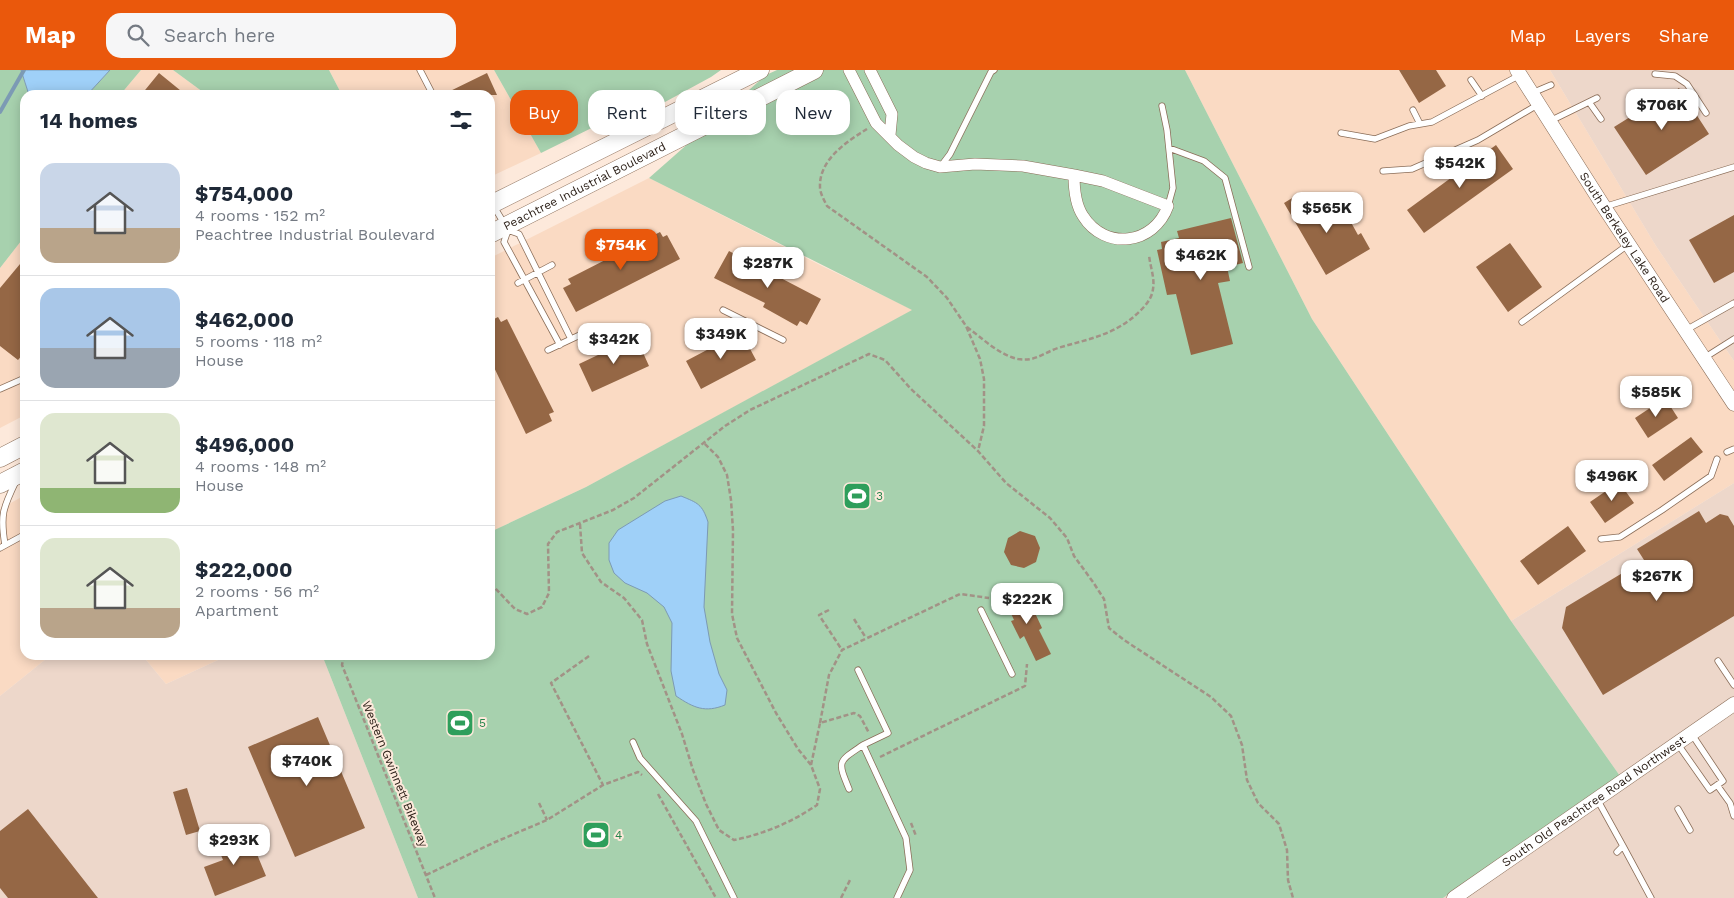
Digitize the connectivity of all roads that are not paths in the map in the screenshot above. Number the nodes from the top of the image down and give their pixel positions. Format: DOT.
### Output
graph roads {
  1 [pos="420,70"];
  2 [pos="760,70"];
  3 [pos="814,70"];
  4 [pos="849,70"];
  5 [pos="870,70"];
  6 [pos="994,70"];
  7 [pos="1519,72"];
  8 [pos="1655,74"];
  9 [pos="1471,80"];
  10 [pos="1551,85"];
  11 [pos="430,90"];
  12 [pos="1482,96"];
  13 [pos="1535,98"];
  14 [pos="1597,98"];
  15 [pos="1589,102"];
  16 [pos="1162,106"];
  17 [pos="1413,110"];
  18 [pos="1706,113"];
  19 [pos="1601,119"];
  20 [pos="1550,121"];
  21 [pos="1420,124"];
  22 [pos="1341,133"];
  23 [pos="890,135"];
  24 [pos="1169,148"];
  25 [pos="940,167"];
  26 [pos="1734,167"];
  27 [pos="1383,172"];
  28 [pos="1074,174"];
  29 [pos="495,200"];
  30 [pos="1168,206"];
  31 [pos="1604,207"];
  32 [pos="495,208"];
  33 [pos="507,228"];
  34 [pos="495,232"];
  35 [pos="1629,244"];
  36 [pos="552,265"];
  37 [pos="1249,267"];
  38 [pos="538,273"];
  39 [pos="525,279"];
  40 [pos="518,283"];
  41 [pos="1734,303"];
  42 [pos="723,310"];
  43 [pos="1522,322"];
  44 [pos="1686,330"];
  45 [pos="582,334"];
  46 [pos="571,339"];
  47 [pos="1734,339"];
  48 [pos="783,340"];
  49 [pos="560,345"];
  50 [pos="548,350"];
  51 [pos="1704,358"];
  52 [pos="20,380"];
  53 [pos="0,389"];
  54 [pos="1734,404"];
  55 [pos="20,446"];
  56 [pos="20,447"];
  57 [pos="0,449"];
  58 [pos="1734,449"];
  59 [pos="1727,452"];
  60 [pos="0,458"];
  61 [pos="1717,460"];
  62 [pos="20,474"];
  63 [pos="20,477"];
  64 [pos="0,484"];
  65 [pos="0,536"];
  66 [pos="20,537"];
  67 [pos="1601,539"];
  68 [pos="2,547"];
  69 [pos="981,610"];
  70 [pos="1718,662"];
  71 [pos="858,670"];
  72 [pos="1012,674"];
  73 [pos="1734,685"];
  74 [pos="1734,704"];
  75 [pos="1691,734"];
  76 [pos="633,742"];
  77 [pos="1677,744"];
  78 [pos="863,745"];
  79 [pos="1717,785"];
  80 [pos="849,789"];
  81 [pos="1597,799"];
  82 [pos="1678,809"];
  83 [pos="1734,816"];
  84 [pos="1690,830"];
  85 [pos="1624,846"];
  86 [pos="1617,852"];
  87 [pos="1460,896"];
  88 [pos="734,898"];
  89 [pos="897,898"];
  90 [pos="1652,898"];
  1 -- 11 [label="lane"];
  2 -- 29 [label="highway, Peachtree Industrial Boulevard"];
  3 -- 33 [label="highway, Peachtree Industrial Boulevard"];
  4 -- 23 [label="street"];
  5 -- 23 [label="street"];
  6 -- 25 [label="lane"];
  7 -- 12 [label="lane"];
  7 -- 13 [label="street, South Berkeley Lake Road"];
  8 -- 18 [label="lane"];
  9 -- 12 [label="lane"];
  10 -- 13 [label="lane"];
  12 -- 21 [label="lane"];
  13 -- 20 [label="street, South Berkeley Lake Road"];
  13 -- 27 [label="lane"];
  14 -- 15 [label="lane"];
  15 -- 19 [label="lane"];
  15 -- 20 [label="lane"];
  16 -- 24 [label="lane"];
  17 -- 21 [label="lane"];
  20 -- 31 [label="street, South Berkeley Lake Road"];
  21 -- 22 [label="lane"];
  23 -- 25 [label="street"];
  24 -- 30 [label="lane"];
  24 -- 37 [label="lane"];
  25 -- 28 [label="street"];
  26 -- 31 [label="lane"];
  28 -- 30 [label="street"];
  28 -- 30 [label="street"];
  31 -- 35 [label="street, South Berkeley Lake Road"];
  32 -- 33 [label="lane"];
  33 -- 34 [label="highway, Peachtree Industrial Boulevard"];
  33 -- 38 [label="lane"];
  33 -- 39 [label="lane"];
  35 -- 43 [label="lane"];
  35 -- 44 [label="street, South Berkeley Lake Road"];
  36 -- 38 [label="lane"];
  38 -- 39 [label="lane"];
  38 -- 46 [label="lane"];
  39 -- 40 [label="lane"];
  39 -- 49 [label="lane"];
  41 -- 44 [label="lane"];
  42 -- 48 [label="lane"];
  44 -- 51 [label="street, South Berkeley Lake Road"];
  45 -- 46 [label="lane"];
  46 -- 49 [label="lane"];
  47 -- 51 [label="lane"];
  49 -- 50 [label="lane"];
  51 -- 54 [label="street, South Berkeley Lake Road"];
  52 -- 53 [label="lane"];
  55 -- 57 [label="lane"];
  56 -- 60 [label="highway"];
  58 -- 59 [label="lane"];
  61 -- 67 [label="lane"];
  62 -- 64 [label="highway"];
  63 -- 68 [label="lane"];
  65 -- 68 [label="lane"];
  66 -- 68 [label="lane"];
  69 -- 72 [label="lane"];
  70 -- 73 [label="lane"];
  71 -- 78 [label="lane"];
  74 -- 75 [label="street, South Old Peachtree Road Northwest"];
  75 -- 77 [label="street, South Old Peachtree Road Northwest"];
  75 -- 79 [label="lane"];
  76 -- 88 [label="lane"];
  77 -- 79 [label="lane"];
  77 -- 81 [label="street, South Old Peachtree Road Northwest"];
  78 -- 80 [label="lane"];
  78 -- 89 [label="lane"];
  79 -- 83 [label="lane"];
  81 -- 85 [label="lane"];
  81 -- 87 [label="street, South Old Peachtree Road Northwest"];
  82 -- 84 [label="lane"];
  85 -- 86 [label="lane"];
  85 -- 90 [label="lane"];
}
